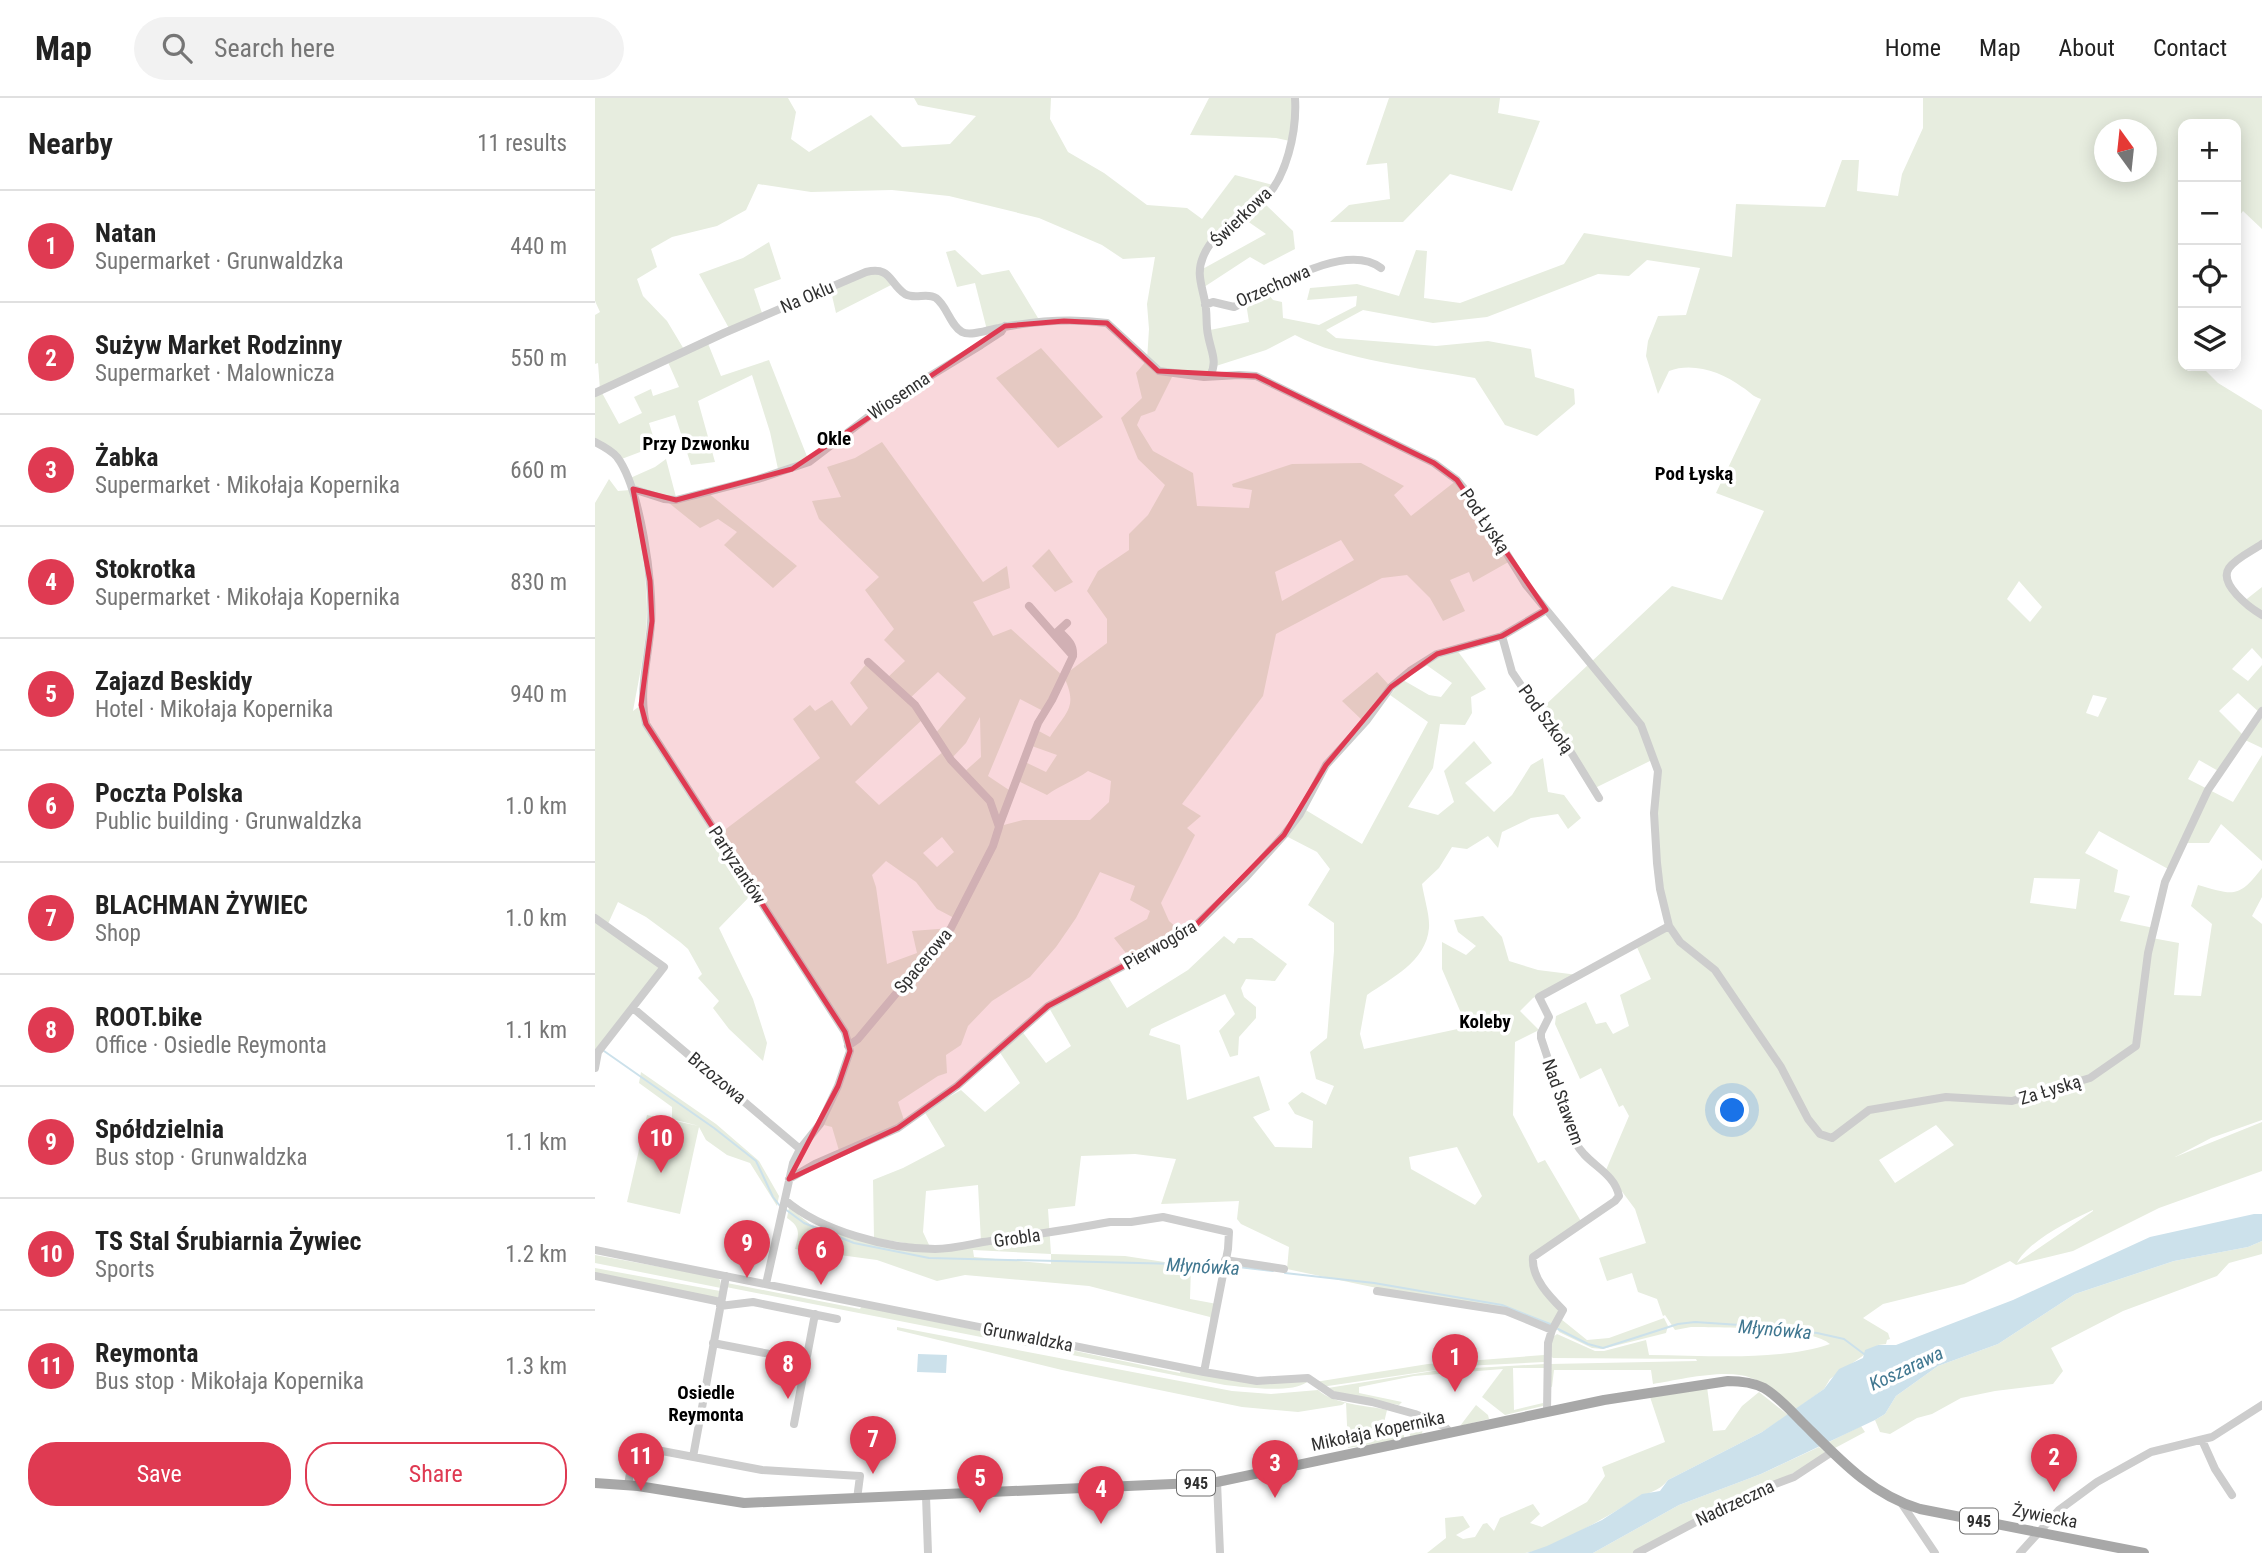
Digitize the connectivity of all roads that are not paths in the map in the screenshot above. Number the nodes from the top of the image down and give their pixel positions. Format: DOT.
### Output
graph roads {
  1 [pos="1295,98"];
  2 [pos="1381,268"];
  3 [pos="1205,305"];
  4 [pos="1005,327"];
  5 [pos="1210,376"];
  6 [pos="595,393"];
  7 [pos="595,442"];
  8 [pos="633,488"];
  9 [pos="2262,544"];
  10 [pos="1029,606"];
  11 [pos="1546,610"];
  12 [pos="2262,615"];
  13 [pos="1067,622"];
  14 [pos="1056,634"];
  15 [pos="1502,636"];
  16 [pos="867,662"];
  17 [pos="2262,711"];
  18 [pos="1599,798"];
  19 [pos="999,827"];
  20 [pos="595,918"];
  21 [pos="1669,926"];
  22 [pos="633,1008"];
  23 [pos="848,1046"];
  24 [pos="595,1068"];
  25 [pos="800,1149"];
  26 [pos="789,1179"];
  27 [pos="785,1200"];
  28 [pos="595,1250"];
  29 [pos="1226,1259"];
  30 [pos="1284,1269"];
  31 [pos="595,1276"];
  32 [pos="726,1276"];
  33 [pos="766,1284"];
  34 [pos="1377,1291"];
  35 [pos="720,1304"];
  36 [pos="815,1314"];
  37 [pos="837,1319"];
  38 [pos="1552,1330"];
  39 [pos="713,1343"];
  40 [pos="806,1361"];
  41 [pos="1204,1372"];
  42 [pos="2262,1405"];
  43 [pos="1547,1412"];
  44 [pos="1428,1419"];
  45 [pos="794,1424"];
  46 [pos="1451,1433"];
  47 [pos="1427,1438"];
  48 [pos="2202,1440"];
  49 [pos="1832,1452"];
  50 [pos="692,1457"];
  51 [pos="1217,1482"];
  52 [pos="595,1483"];
  53 [pos="628,1485"];
  54 [pos="2232,1495"];
  55 [pos="926,1496"];
  56 [pos="857,1499"];
  57 [pos="1902,1504"];
  58 [pos="2039,1533"];
  59 [pos="928,1553"];
  60 [pos="1220,1553"];
  61 [pos="1637,1553"];
  62 [pos="1935,1553"];
  63 [pos="2020,1553"];
  64 [pos="2144,1553"];
  1 -- 3 [label="street, Świerkowa"];
  2 -- 3 [label="street, Orzechowa"];
  3 -- 5 [label="street, Świerkowa"];
  4 -- 5 [label="street, Pod Łyską"];
  4 -- 6 [label="street, Na Oklu"];
  4 -- 8 [label="street, Wiosenna"];
  5 -- 11 [label="street, Pod Łyską"];
  7 -- 8 [label="street, Partyzantów"];
  8 -- 23 [label="street, Partyzantów"];
  9 -- 12 [label="street"];
  10 -- 14 [label="street, Spacerowa"];
  11 -- 15 [label="street, Pierwogóra"];
  11 -- 21 [label="street, Pod Łyską"];
  13 -- 14 [label="street"];
  14 -- 19 [label="street, Spacerowa"];
  15 -- 18 [label="street, Pod Szkołą"];
  15 -- 26 [label="street, Pierwogóra"];
  16 -- 19 [label="street"];
  17 -- 21 [label="street, Za Łyską"];
  19 -- 23 [label="street, Spacerowa"];
  20 -- 22 [label="street"];
  21 -- 38 [label="street, Nad Stawem"];
  22 -- 24 [label="street"];
  22 -- 25 [label="street, Brzozowa"];
  23 -- 25 [label="street"];
  25 -- 26 [label="street"];
  26 -- 27 [label="street"];
  27 -- 29 [label="street, Grobla"];
  27 -- 33 [label="street"];
  28 -- 32 [label="street, Grunwaldzka"];
  29 -- 30 [label="street"];
  29 -- 41 [label="street, Grobla"];
  31 -- 35 [label="street"];
  32 -- 33 [label="street, Grunwaldzka"];
  32 -- 35 [label="street"];
  33 -- 41 [label="street, Grunwaldzka"];
  34 -- 38 [label="street"];
  35 -- 36 [label="street"];
  35 -- 39 [label="street"];
  36 -- 37 [label="street"];
  36 -- 40 [label="street"];
  38 -- 43 [label="street, Nad Stawem"];
  39 -- 40 [label="street"];
  39 -- 50 [label="street"];
  40 -- 45 [label="street"];
  41 -- 44 [label="street, Grunwaldzka"];
  42 -- 48 [label="street"];
  43 -- 46 [label="main road, Mikołaja Kopernika / 945"];
  43 -- 49 [label="main road, Mikołaja Kopernika / 945"];
  44 -- 46 [label="street, Grunwaldzka"];
  44 -- 47 [label="street"];
  46 -- 47 [label="main road, Mikołaja Kopernika / 945"];
  47 -- 51 [label="main road, Mikołaja Kopernika / 945"];
  48 -- 54 [label="street"];
  48 -- 58 [label="street"];
  49 -- 57 [label="main road, Żywiecka / 945"];
  49 -- 61 [label="street, Nadrzeczna"];
  50 -- 53 [label="street"];
  50 -- 56 [label="street"];
  51 -- 55 [label="main road, Mikołaja Kopernika / 945"];
  51 -- 60 [label="street"];
  52 -- 53 [label="main road, Mikołaja Kopernika / 945"];
  53 -- 56 [label="main road, Mikołaja Kopernika / 945"];
  55 -- 56 [label="main road, Mikołaja Kopernika / 945"];
  55 -- 59 [label="street"];
  57 -- 58 [label="main road, Żywiecka / 945"];
  57 -- 62 [label="street"];
  58 -- 63 [label="street"];
  58 -- 64 [label="main road, Żywiecka / 945"];
}
